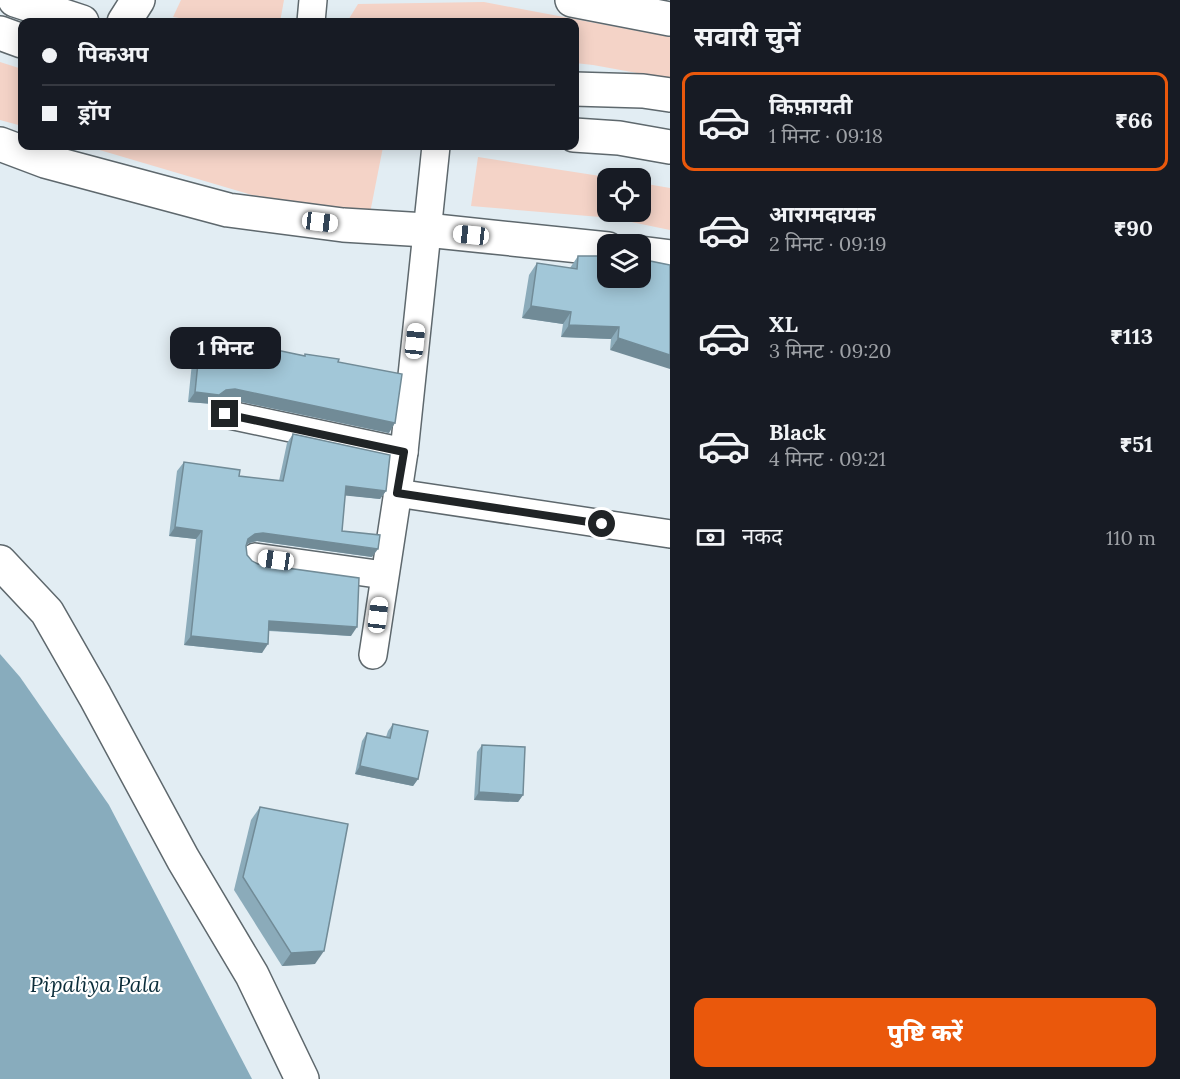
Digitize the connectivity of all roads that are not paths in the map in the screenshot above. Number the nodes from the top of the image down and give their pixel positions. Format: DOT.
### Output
graph roads {
  1 [pos="15,0"];
  2 [pos="138,0"];
  3 [pos="312,0"];
  4 [pos="572,0"];
  5 [pos="70,18"];
  6 [pos="127,18"];
  7 [pos="311,18"];
  8 [pos="670,19"];
  9 [pos="0,33"];
  10 [pos="18,39"];
  11 [pos="579,89"];
  12 [pos="670,95"];
  13 [pos="579,135"];
  14 [pos="0,144"];
  15 [pos="670,147"];
  16 [pos="436,150"];
  17 [pos="426,230"];
  18 [pos="597,248"];
  19 [pos="651,254"];
  20 [pos="670,257"];
  21 [pos="225,414"];
  22 [pos="404,452"];
  23 [pos="397,493"];
  24 [pos="670,534"];
  25 [pos="255,558"];
  26 [pos="0,562"];
  27 [pos="384,575"];
  28 [pos="373,655"];
  29 [pos="302,1079"];
  1 -- 5 [label="main road"];
  2 -- 6 [label="main road"];
  3 -- 7 [label="street"];
  4 -- 8 [label="main road"];
  9 -- 10 [label="main road"];
  11 -- 12 [label="main road"];
  13 -- 15 [label="main road"];
  14 -- 17 [label="main road"];
  16 -- 17 [label="street"];
  17 -- 18 [label="main road"];
  17 -- 22 [label="street"];
  19 -- 20 [label="main road"];
  21 -- 22 [label="street"];
  22 -- 23 [label="street"];
  23 -- 24 [label="street"];
  23 -- 27 [label="street"];
  25 -- 27 [label="street"];
  26 -- 29 [label="main road"];
  27 -- 28 [label="street"];
}
